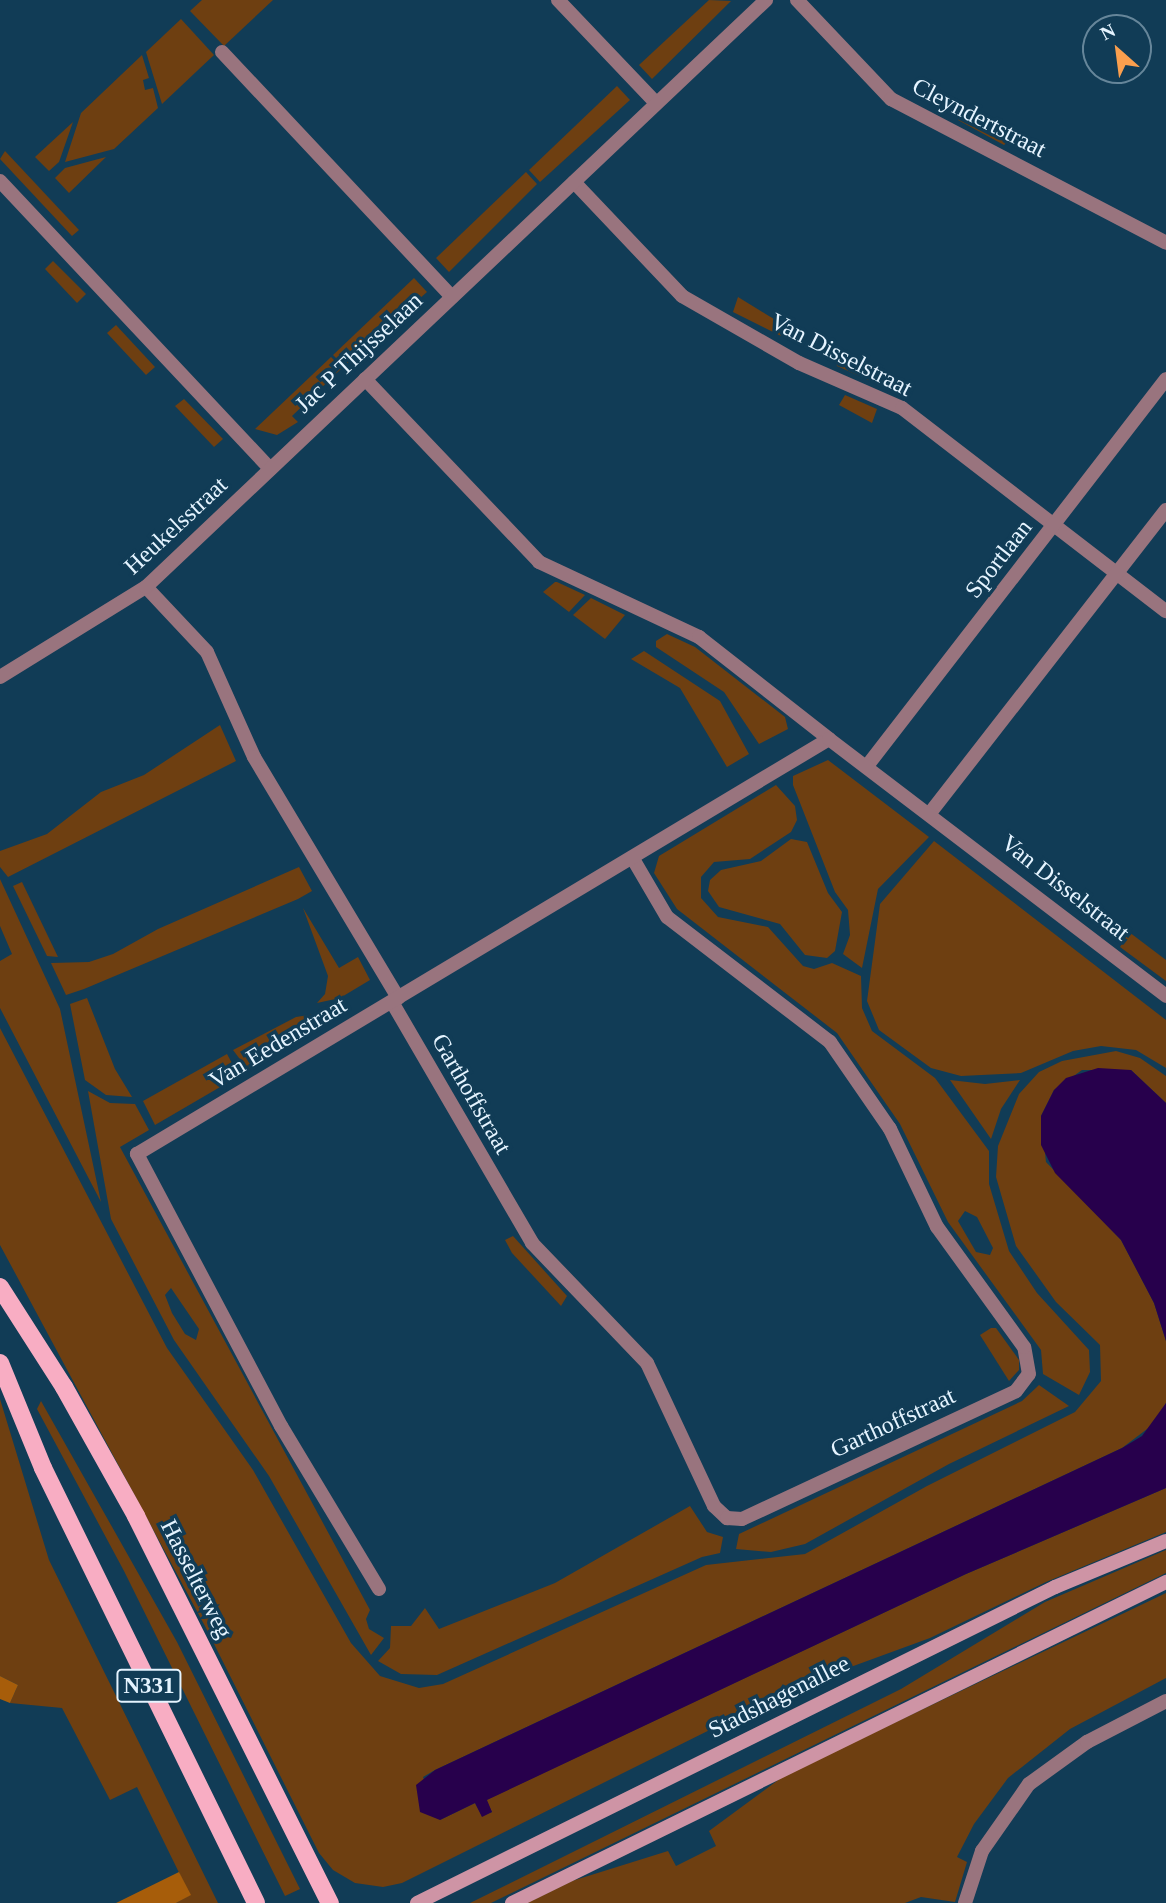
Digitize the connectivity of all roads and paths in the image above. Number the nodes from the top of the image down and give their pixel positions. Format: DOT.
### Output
graph roads {
  1 [pos="558,0"];
  2 [pos="766,0"];
  3 [pos="797,0"];
  4 [pos="222,52"];
  5 [pos="656,103"];
  6 [pos="0,181"];
  7 [pos="574,182"];
  8 [pos="1166,243"];
  9 [pos="452,297"];
  10 [pos="365,379"];
  11 [pos="1166,379"];
  12 [pos="270,469"];
  13 [pos="1166,510"];
  14 [pos="1055,524"];
  15 [pos="1117,573"];
  16 [pos="146,587"];
  17 [pos="1166,611"];
  18 [pos="0,677"];
  19 [pos="829,739"];
  20 [pos="867,766"];
  21 [pos="930,813"];
  22 [pos="632,857"];
  23 [pos="1166,996"];
  24 [pos="395,1000"];
  25 [pos="0,1287"];
  26 [pos="0,1363"];
  27 [pos="1166,1541"];
  28 [pos="1166,1582"];
  29 [pos="379,1589"];
  30 [pos="1166,1701"];
  31 [pos="256,1903"];
  32 [pos="330,1903"];
  33 [pos="417,1903"];
  34 [pos="512,1903"];
  35 [pos="965,1903"];
  1 -- 5 [label="street"];
  2 -- 5 [label="street, Jac P Thijsselaan"];
  3 -- 8 [label="street, Cleyndertstraat"];
  4 -- 9 [label="street"];
  5 -- 7 [label="street, Jac P Thijsselaan"];
  6 -- 12 [label="street"];
  7 -- 9 [label="street, Jac P Thijsselaan"];
  7 -- 14 [label="street, Van Disselstraat"];
  9 -- 10 [label="street, Jac P Thijsselaan"];
  10 -- 12 [label="street, Jac P Thijsselaan"];
  10 -- 19 [label="street"];
  11 -- 14 [label="street, Sportlaan"];
  12 -- 16 [label="street, Heukelsstraat"];
  13 -- 15 [label="street"];
  14 -- 15 [label="street, Van Disselstraat"];
  14 -- 20 [label="street, Sportlaan"];
  15 -- 17 [label="street, Van Disselstraat"];
  15 -- 21 [label="street"];
  16 -- 18 [label="street, Heukelsstraat"];
  16 -- 24 [label="street, Garthoffstraat"];
  19 -- 20 [label="street"];
  19 -- 22 [label="street, Van Eedenstraat"];
  20 -- 21 [label="street, Van Disselstraat"];
  21 -- 23 [label="street, Van Disselstraat"];
  22 -- 24 [label="street, Van Eedenstraat"];
  22 -- 24 [label="street, Garthoffstraat"];
  24 -- 29 [label="street, Van Eedenstraat"];
  25 -- 32 [label="main road, Hasselterweg / N331"];
  26 -- 31 [label="main road, N331"];
  27 -- 33 [label="main road, Stadshagenallee"];
  28 -- 34 [label="main road"];
  30 -- 35 [label="street"];
}
